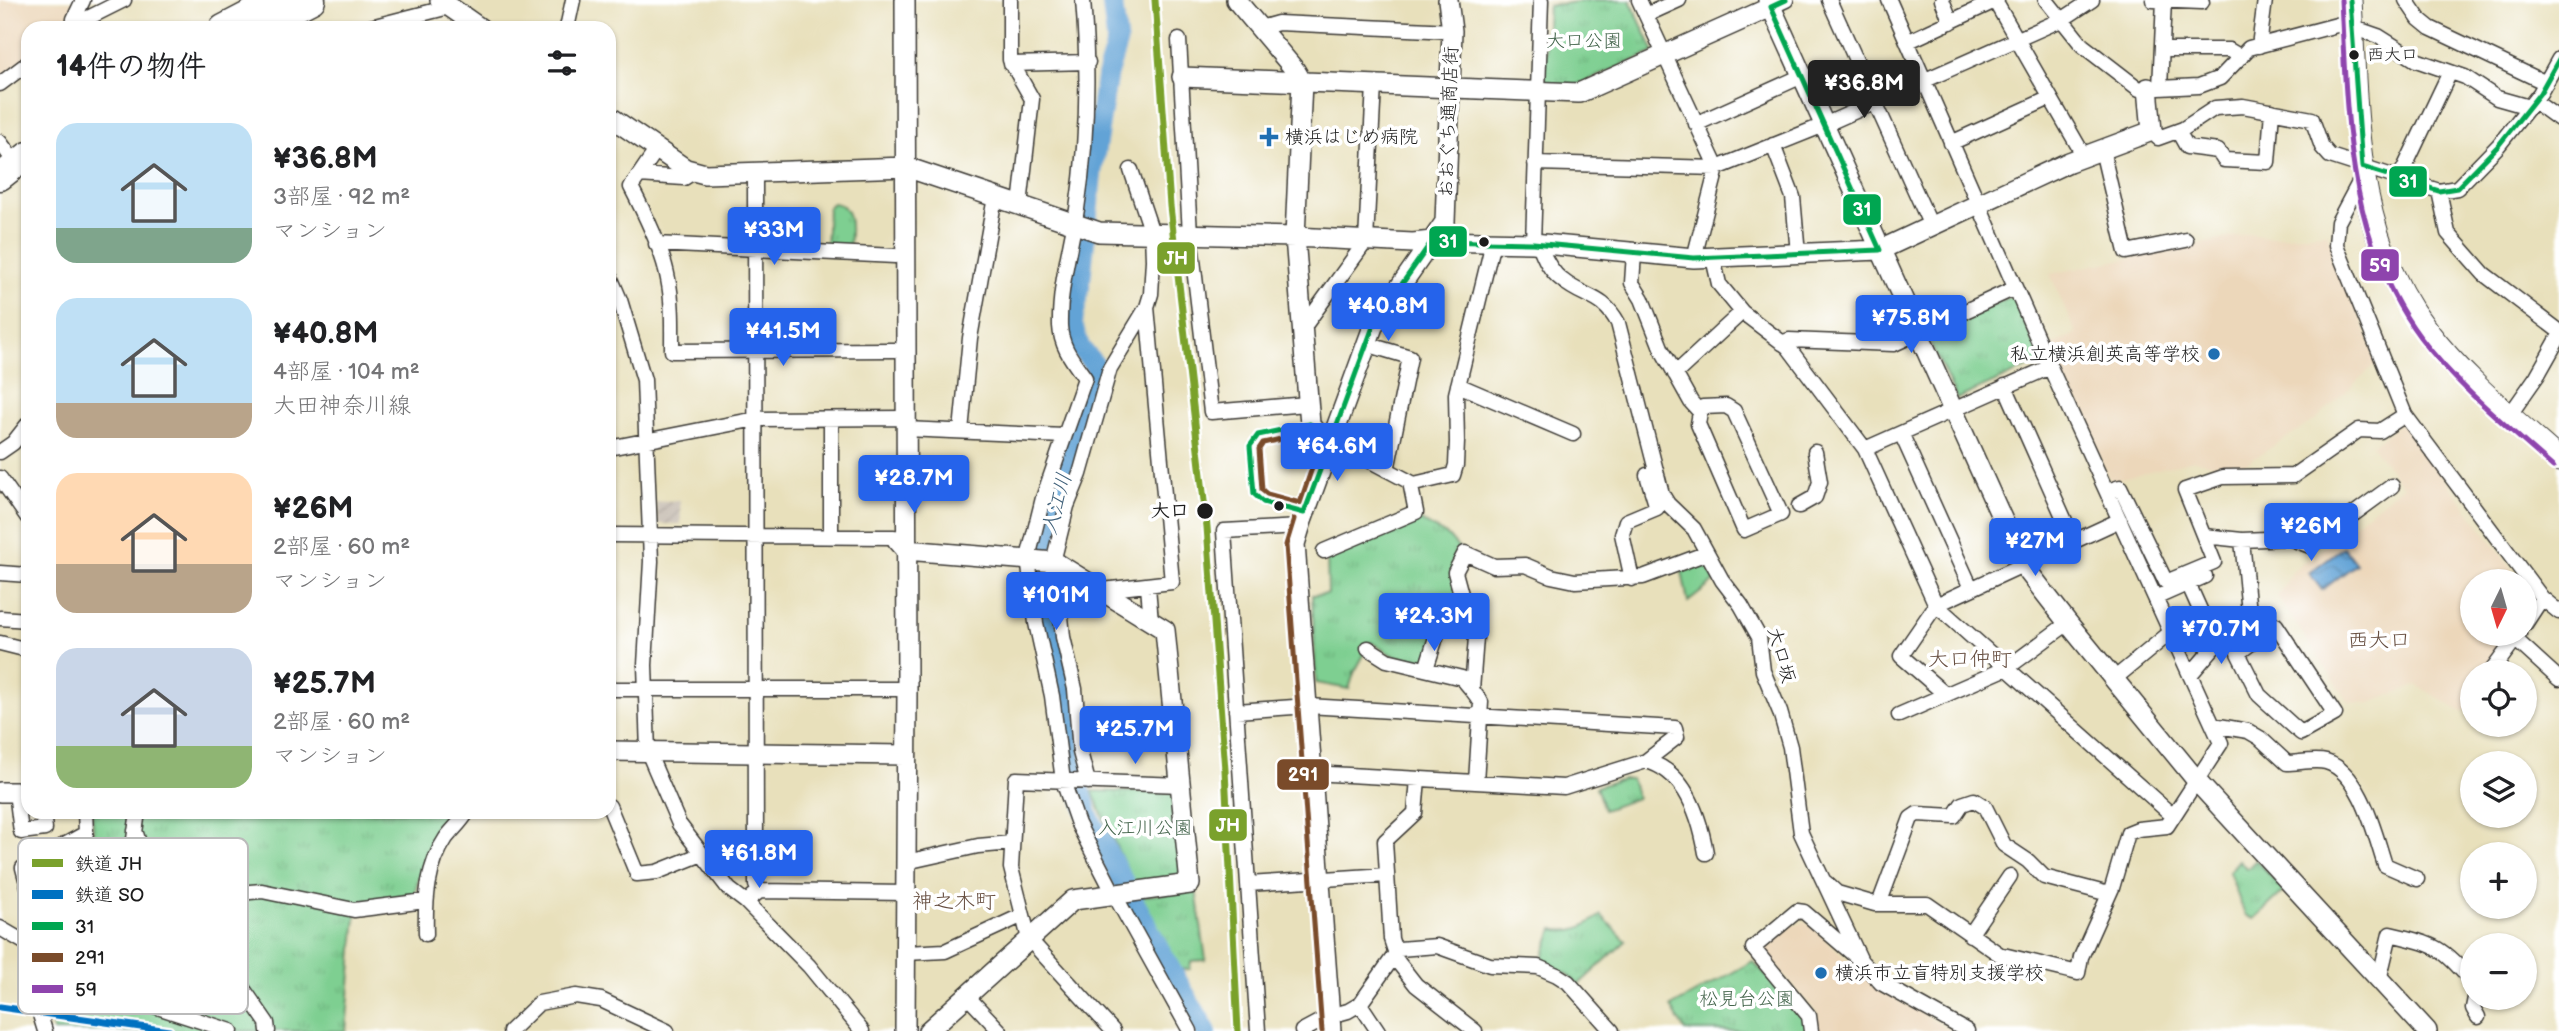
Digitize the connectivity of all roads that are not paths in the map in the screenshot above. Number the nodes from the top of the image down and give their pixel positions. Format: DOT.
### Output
graph roads {
  1 [pos="124,0"];
  2 [pos="573,0"];
  3 [pos="893,0"];
  4 [pos="905,0"];
  5 [pos="1010,0"];
  6 [pos="1083,0"];
  7 [pos="1236,0"];
  8 [pos="1448,0"];
  9 [pos="1639,0"];
  10 [pos="1679,0"];
  11 [pos="1829,0"];
  12 [pos="1889,0"];
  13 [pos="1942,0"];
  14 [pos="2046,0"];
  15 [pos="2092,0"];
  16 [pos="2153,0"];
  17 [pos="2164,0"];
  18 [pos="2265,0"];
  19 [pos="2406,0"];
  20 [pos="82,1"];
  21 [pos="1545,1"];
  22 [pos="1996,1"];
  23 [pos="1775,2"];
  24 [pos="2202,2"];
  25 [pos="444,3"];
  26 [pos="293,10"];
  27 [pos="1646,15"];
  28 [pos="2351,16"];
  29 [pos="2063,19"];
  30 [pos="76,21"];
  31 [pos="85,21"];
  32 [pos="250,21"];
  33 [pos="272,21"];
  34 [pos="389,21"];
  35 [pos="469,21"];
  36 [pos="569,21"];
  37 [pos="1951,22"];
  38 [pos="1260,28"];
  39 [pos="1452,31"];
  40 [pos="1179,40"];
  41 [pos="2016,40"];
  42 [pos="1907,42"];
  43 [pos="2259,46"];
  44 [pos="2162,50"];
  45 [pos="1664,54"];
  46 [pos="2241,57"];
  47 [pos="1088,62"];
  48 [pos="1012,64"];
  49 [pos="2557,67"];
  50 [pos="21,68"];
  51 [pos="2450,72"];
  52 [pos="1802,76"];
  53 [pos="1182,77"];
  54 [pos="1925,80"];
  55 [pos="1302,82"];
  56 [pos="2546,83"];
  57 [pos="0,84"];
  58 [pos="1374,85"];
  59 [pos="1450,88"];
  60 [pos="2154,88"];
  61 [pos="1538,91"];
  62 [pos="2050,98"];
  63 [pos="1875,102"];
  64 [pos="2532,104"];
  65 [pos="2272,111"];
  66 [pos="2559,120"];
  67 [pos="616,121"];
  68 [pos="1696,124"];
  69 [pos="1824,125"];
  70 [pos="2152,131"];
  71 [pos="2178,131"];
  72 [pos="0,142"];
  73 [pos="1951,143"];
  74 [pos="1773,145"];
  75 [pos="657,149"];
  76 [pos="2093,153"];
  77 [pos="1535,163"];
  78 [pos="900,167"];
  79 [pos="18,168"];
  80 [pos="1717,168"];
  81 [pos="1131,170"];
  82 [pos="695,172"];
  83 [pos="755,172"];
  84 [pos="2362,172"];
  85 [pos="639,175"];
  86 [pos="2400,177"];
  87 [pos="2439,191"];
  88 [pos="0,197"];
  89 [pos="995,197"];
  90 [pos="1978,204"];
  91 [pos="1020,205"];
  92 [pos="1931,226"];
  93 [pos="1084,227"];
  94 [pos="1152,233"];
  95 [pos="1190,234"];
  96 [pos="1295,237"];
  97 [pos="1432,240"];
  98 [pos="2186,240"];
  99 [pos="1366,241"];
  100 [pos="1493,242"];
  101 [pos="656,243"];
  102 [pos="1536,244"];
  103 [pos="755,249"];
  104 [pos="1880,250"];
  105 [pos="1634,253"];
  106 [pos="1798,254"];
  107 [pos="895,256"];
  108 [pos="1703,258"];
  109 [pos="2015,288"];
  110 [pos="616,291"];
  111 [pos="1147,307"];
  112 [pos="1742,312"];
  113 [pos="1301,326"];
  114 [pos="2559,331"];
  115 [pos="1918,332"];
  116 [pos="2559,337"];
  117 [pos="1782,343"];
  118 [pos="1366,344"];
  119 [pos="755,350"];
  120 [pos="895,350"];
  121 [pos="2050,367"];
  122 [pos="1675,374"];
  123 [pos="1458,385"];
  124 [pos="2005,386"];
  125 [pos="1307,404"];
  126 [pos="1953,409"];
  127 [pos="1700,412"];
  128 [pos="2405,415"];
  129 [pos="2509,416"];
  130 [pos="755,419"];
  131 [pos="831,419"];
  132 [pos="901,422"];
  133 [pos="1310,424"];
  134 [pos="961,431"];
  135 [pos="21,433"];
  136 [pos="1646,433"];
  137 [pos="1901,433"];
  138 [pos="1573,434"];
  139 [pos="1064,436"];
  140 [pos="1332,438"];
  141 [pos="648,440"];
  142 [pos="616,447"];
  143 [pos="1865,449"];
  144 [pos="0,452"];
  145 [pos="1815,452"];
  146 [pos="2559,460"];
  147 [pos="1387,470"];
  148 [pos="0,478"];
  149 [pos="1410,482"];
  150 [pos="2392,486"];
  151 [pos="2106,491"];
  152 [pos="1799,506"];
  153 [pos="21,507"];
  154 [pos="2120,520"];
  155 [pos="1300,527"];
  156 [pos="616,535"];
  157 [pos="650,535"];
  158 [pos="756,535"];
  159 [pos="831,535"];
  160 [pos="2204,536"];
  161 [pos="2242,540"];
  162 [pos="2074,541"];
  163 [pos="900,544"];
  164 [pos="1324,551"];
  165 [pos="1707,553"];
  166 [pos="1030,559"];
  167 [pos="1055,562"];
  168 [pos="2023,565"];
  169 [pos="2213,572"];
  170 [pos="0,573"];
  171 [pos="21,574"];
  172 [pos="1632,579"];
  173 [pos="2188,583"];
  174 [pos="1148,587"];
  175 [pos="1971,589"];
  176 [pos="1103,590"];
  177 [pos="2155,598"];
  178 [pos="2542,598"];
  179 [pos="2538,604"];
  180 [pos="1936,605"];
  181 [pos="2558,609"];
  182 [pos="0,618"];
  183 [pos="21,620"];
  184 [pos="1151,621"];
  185 [pos="2068,623"];
  186 [pos="2171,632"];
  187 [pos="2226,633"];
  188 [pos="2264,634"];
  189 [pos="1476,637"];
  190 [pos="0,643"];
  191 [pos="2527,646"];
  192 [pos="21,648"];
  193 [pos="1368,648"];
  194 [pos="2007,668"];
  195 [pos="1426,669"];
  196 [pos="2190,675"];
  197 [pos="2559,678"];
  198 [pos="2114,679"];
  199 [pos="616,689"];
  200 [pos="646,689"];
  201 [pos="757,689"];
  202 [pos="901,690"];
  203 [pos="1472,690"];
  204 [pos="1946,695"];
  205 [pos="1308,706"];
  206 [pos="1236,711"];
  207 [pos="1899,715"];
  208 [pos="1481,718"];
  209 [pos="2213,725"];
  210 [pos="616,751"];
  211 [pos="648,752"];
  212 [pos="756,754"];
  213 [pos="900,755"];
  214 [pos="1646,761"];
  215 [pos="1312,773"];
  216 [pos="1418,779"];
  217 [pos="2196,779"];
  218 [pos="1065,781"];
  219 [pos="1088,782"];
  220 [pos="1476,782"];
  221 [pos="1181,785"];
  222 [pos="15,792"];
  223 [pos="2173,817"];
  224 [pos="44,819"];
  225 [pos="85,819"];
  226 [pos="137,819"];
  227 [pos="461,819"];
  228 [pos="614,819"];
  229 [pos="135,831"];
  230 [pos="77,838"];
  231 [pos="134,838"];
  232 [pos="137,838"];
  233 [pos="1012,843"];
  234 [pos="1706,853"];
  235 [pos="702,854"];
  236 [pos="906,862"];
  237 [pos="1387,875"];
  238 [pos="2010,876"];
  239 [pos="1320,878"];
  240 [pos="2417,879"];
  241 [pos="1825,882"];
  242 [pos="1248,884"];
  243 [pos="760,891"];
  244 [pos="248,892"];
  245 [pos="901,893"];
  246 [pos="1115,894"];
  247 [pos="2109,894"];
  248 [pos="425,901"];
  249 [pos="746,902"];
  250 [pos="1879,904"];
  251 [pos="1023,915"];
  252 [pos="0,928"];
  253 [pos="426,933"];
  254 [pos="1970,935"];
  255 [pos="18,939"];
  256 [pos="1029,939"];
  257 [pos="906,953"];
  258 [pos="1395,956"];
  259 [pos="1861,961"];
  260 [pos="2460,968"];
  261 [pos="2379,980"];
  262 [pos="966,995"];
  263 [pos="248,996"];
  264 [pos="1360,1004"];
  265 [pos="2474,1010"];
  266 [pos="40,1014"];
  267 [pos="182,1014"];
  268 [pos="2478,1017"];
  269 [pos="1330,1023"];
  270 [pos="1604,1028"];
  271 [pos="45,1031"];
  272 [pos="231,1031"];
  273 [pos="268,1031"];
  274 [pos="510,1031"];
  275 [pos="667,1031"];
  276 [pos="863,1031"];
  277 [pos="896,1031"];
  278 [pos="905,1031"];
  279 [pos="928,1031"];
  280 [pos="1000,1031"];
  281 [pos="1113,1031"];
  282 [pos="1190,1031"];
  283 [pos="1258,1031"];
  284 [pos="1302,1031"];
  285 [pos="1378,1031"];
  286 [pos="1475,1031"];
  287 [pos="1811,1031"];
  288 [pos="1967,1031"];
  289 [pos="2427,1031"];
  1 -- 31 [label="street"];
  2 -- 36 [label="street"];
  3 -- 78 [label="street"];
  4 -- 78 [label="street"];
  5 -- 48 [label="street"];
  6 -- 47 [label="street"];
  7 -- 38 [label="street"];
  8 -- 39 [label="street, おおぐち通商店街"];
  9 -- 27 [label="street"];
  10 -- 27 [label="street"];
  11 -- 63 [label="street"];
  12 -- 42 [label="street"];
  13 -- 37 [label="street"];
  14 -- 29 [label="street"];
  15 -- 29 [label="street"];
  16 -- 17 [label="street"];
  17 -- 24 [label="street"];
  17 -- 44 [label="street"];
  18 -- 43 [label="street"];
  19 -- 56 [label="street"];
  20 -- 30 [label="street"];
  21 -- 61 [label="street"];
  22 -- 37 [label="street"];
  22 -- 41 [label="street"];
  23 -- 45 [label="street"];
  23 -- 52 [label="street"];
  25 -- 34 [label="street"];
  25 -- 35 [label="street"];
  26 -- 32 [label="highway"];
  26 -- 33 [label="highway"];
  27 -- 45 [label="street"];
  28 -- 43 [label="street"];
  28 -- 51 [label="street"];
  28 -- 84 [label="main road"];
  29 -- 41 [label="street"];
  29 -- 60 [label="street"];
  37 -- 42 [label="street"];
  38 -- 39 [label="street"];
  38 -- 55 [label="street"];
  39 -- 59 [label="street, おおぐち通商店街"];
  40 -- 53 [label="street"];
  41 -- 54 [label="street"];
  41 -- 62 [label="street"];
  42 -- 54 [label="street"];
  43 -- 46 [label="street"];
  44 -- 46 [label="street"];
  44 -- 60 [label="street"];
  45 -- 61 [label="street"];
  45 -- 68 [label="street"];
  46 -- 60 [label="street"];
  47 -- 48 [label="street"];
  47 -- 93 [label="street"];
  48 -- 91 [label="street"];
  49 -- 56 [label="street"];
  50 -- 57 [label="street"];
  51 -- 64 [label="street"];
  51 -- 86 [label="street"];
  52 -- 68 [label="street"];
  52 -- 69 [label="street"];
  53 -- 55 [label="street"];
  53 -- 95 [label="street"];
  54 -- 63 [label="street"];
  54 -- 73 [label="street"];
  55 -- 58 [label="street"];
  55 -- 96 [label="street"];
  56 -- 64 [label="street"];
  58 -- 59 [label="street"];
  58 -- 99 [label="street"];
  59 -- 61 [label="street"];
  59 -- 97 [label="street, おおぐち通商店街"];
  60 -- 70 [label="street"];
  61 -- 77 [label="street"];
  62 -- 73 [label="street"];
  62 -- 76 [label="street"];
  63 -- 69 [label="street"];
  63 -- 92 [label="street"];
  64 -- 66 [label="street"];
  64 -- 87 [label="street"];
  65 -- 71 [label="street"];
  65 -- 71 [label="street"];
  65 -- 84 [label="street"];
  67 -- 75 [label="street"];
  68 -- 80 [label="street"];
  69 -- 74 [label="street"];
  69 -- 104 [label="street"];
  70 -- 71 [label="street"];
  70 -- 76 [label="street"];
  72 -- 79 [label="street"];
  73 -- 90 [label="street"];
  74 -- 80 [label="street"];
  74 -- 106 [label="street"];
  75 -- 82 [label="street"];
  75 -- 85 [label="street"];
  76 -- 90 [label="street"];
  76 -- 98 [label="street"];
  77 -- 80 [label="street"];
  77 -- 102 [label="street"];
  78 -- 83 [label="street"];
  78 -- 89 [label="street"];
  78 -- 107 [label="street"];
  78 -- 132 [label="street"];
  79 -- 88 [label="highway"];
  80 -- 108 [label="street"];
  81 -- 94 [label="street"];
  82 -- 83 [label="street"];
  82 -- 85 [label="street"];
  83 -- 103 [label="street"];
  84 -- 86 [label="street"];
  84 -- 128 [label="street"];
  84 -- 129 [label="main road"];
  85 -- 101 [label="street"];
  86 -- 87 [label="street"];
  87 -- 114 [label="street"];
  89 -- 91 [label="street"];
  89 -- 134 [label="street"];
  90 -- 92 [label="street"];
  90 -- 109 [label="street"];
  91 -- 93 [label="street"];
  92 -- 104 [label="street"];
  93 -- 94 [label="street"];
  93 -- 139 [label="street"];
  94 -- 95 [label="street"];
  94 -- 111 [label="street"];
  95 -- 96 [label="street"];
  95 -- 125 [label="street"];
  96 -- 99 [label="street"];
  96 -- 113 [label="street"];
  97 -- 99 [label="street"];
  97 -- 100 [label="street"];
  97 -- 118 [label="street, おおぐち通商店街"];
  99 -- 113 [label="street"];
  100 -- 102 [label="street"];
  100 -- 123 [label="street"];
  101 -- 103 [label="street"];
  101 -- 119 [label="street"];
  102 -- 105 [label="street"];
  102 -- 136 [label="street, 大口坂"];
  103 -- 107 [label="street"];
  103 -- 119 [label="street"];
  104 -- 106 [label="street"];
  104 -- 115 [label="street"];
  105 -- 108 [label="street"];
  105 -- 122 [label="street"];
  106 -- 108 [label="street"];
  107 -- 120 [label="street"];
  108 -- 112 [label="street"];
  109 -- 115 [label="street"];
  109 -- 121 [label="street"];
  110 -- 141 [label="street"];
  111 -- 167 [label="street"];
  111 -- 174 [label="street"];
  112 -- 117 [label="street"];
  112 -- 122 [label="street"];
  113 -- 125 [label="street"];
  115 -- 117 [label="street"];
  115 -- 126 [label="street"];
  116 -- 129 [label="street"];
  117 -- 143 [label="street"];
  118 -- 140 [label="street, おおぐち通商店街"];
  118 -- 147 [label="street"];
  119 -- 120 [label="street"];
  119 -- 130 [label="street"];
  120 -- 132 [label="street"];
  121 -- 124 [label="street"];
  121 -- 151 [label="street"];
  122 -- 127 [label="street"];
  123 -- 138 [label="street"];
  123 -- 149 [label="street"];
  124 -- 126 [label="street"];
  124 -- 162 [label="street"];
  125 -- 133 [label="street"];
  126 -- 137 [label="street"];
  126 -- 168 [label="street"];
  127 -- 127 [label="street"];
  128 -- 160 [label="street"];
  128 -- 178 [label="street"];
  129 -- 146 [label="main road"];
  130 -- 131 [label="street"];
  130 -- 141 [label="street"];
  130 -- 158 [label="street"];
  131 -- 132 [label="street"];
  131 -- 159 [label="street"];
  132 -- 134 [label="street"];
  132 -- 163 [label="street"];
  133 -- 140 [label="street"];
  134 -- 139 [label="street"];
  135 -- 144 [label="street"];
  136 -- 165 [label="street, 大口坂"];
  136 -- 172 [label="street"];
  137 -- 143 [label="street"];
  137 -- 175 [label="street"];
  139 -- 166 [label="street"];
  140 -- 147 [label="street"];
  140 -- 155 [label="street, おおぐち通商店街"];
  141 -- 142 [label="street"];
  141 -- 157 [label="street"];
  143 -- 180 [label="street"];
  145 -- 152 [label="street"];
  147 -- 149 [label="street"];
  148 -- 153 [label="street"];
  149 -- 164 [label="street"];
  150 -- 161 [label="street"];
  151 -- 154 [label="street"];
  151 -- 160 [label="street"];
  154 -- 162 [label="street"];
  154 -- 177 [label="street"];
  155 -- 205 [label="street, おおぐち通商店街"];
  155 -- 206 [label="street"];
  156 -- 157 [label="street"];
  157 -- 158 [label="street"];
  157 -- 200 [label="street"];
  158 -- 159 [label="street"];
  158 -- 201 [label="street"];
  159 -- 163 [label="street"];
  160 -- 161 [label="street"];
  161 -- 188 [label="street"];
  162 -- 168 [label="street"];
  163 -- 166 [label="street"];
  163 -- 202 [label="street"];
  165 -- 172 [label="street"];
  165 -- 241 [label="street, 大口坂"];
  166 -- 167 [label="street"];
  166 -- 218 [label="street"];
  167 -- 176 [label="street"];
  167 -- 219 [label="street"];
  168 -- 175 [label="street"];
  168 -- 185 [label="street"];
  169 -- 173 [label="street"];
  170 -- 171 [label="street"];
  172 -- 195 [label="street"];
  173 -- 177 [label="street"];
  173 -- 186 [label="street"];
  174 -- 176 [label="street"];
  174 -- 184 [label="street"];
  175 -- 180 [label="street"];
  176 -- 184 [label="street"];
  177 -- 186 [label="street"];
  178 -- 179 [label="street"];
  178 -- 181 [label="street"];
  180 -- 194 [label="street"];
  180 -- 204 [label="street"];
  182 -- 183 [label="street"];
  184 -- 221 [label="street"];
  185 -- 194 [label="street"];
  185 -- 198 [label="street"];
  186 -- 196 [label="street"];
  186 -- 198 [label="street"];
  187 -- 196 [label="street"];
  188 -- 188 [label="street"];
  189 -- 203 [label="street"];
  190 -- 192 [label="street"];
  191 -- 197 [label="street"];
  193 -- 195 [label="street"];
  194 -- 204 [label="street"];
  194 -- 223 [label="street"];
  195 -- 203 [label="street"];
  196 -- 209 [label="street"];
  198 -- 217 [label="street"];
  199 -- 200 [label="street"];
  200 -- 201 [label="street"];
  200 -- 211 [label="street"];
  201 -- 202 [label="street"];
  201 -- 212 [label="street"];
  202 -- 213 [label="street"];
  203 -- 208 [label="street"];
  204 -- 207 [label="street"];
  205 -- 206 [label="street"];
  205 -- 208 [label="street"];
  205 -- 215 [label="street, おおぐち通商店街"];
  206 -- 242 [label="street"];
  208 -- 214 [label="street"];
  208 -- 220 [label="street"];
  209 -- 217 [label="street"];
  209 -- 240 [label="street"];
  210 -- 211 [label="street"];
  211 -- 212 [label="street"];
  211 -- 235 [label="street"];
  212 -- 213 [label="street"];
  212 -- 243 [label="street"];
  213 -- 236 [label="street"];
  213 -- 245 [label="street"];
  214 -- 220 [label="street"];
  214 -- 234 [label="street"];
  215 -- 216 [label="street"];
  215 -- 239 [label="street, おおぐち通商店街"];
  216 -- 220 [label="street"];
  216 -- 237 [label="street"];
  217 -- 223 [label="street"];
  217 -- 261 [label="street"];
  218 -- 219 [label="street"];
  218 -- 233 [label="street"];
  218 -- 246 [label="street"];
  219 -- 221 [label="street"];
  221 -- 246 [label="street"];
  222 -- 224 [label="street"];
  223 -- 247 [label="street"];
  225 -- 230 [label="street"];
  226 -- 229 [label="street"];
  227 -- 248 [label="street"];
  228 -- 235 [label="street"];
  229 -- 231 [label="street"];
  229 -- 232 [label="street"];
  233 -- 236 [label="street"];
  233 -- 251 [label="street"];
  235 -- 249 [label="street"];
  236 -- 245 [label="street"];
  237 -- 239 [label="street"];
  237 -- 258 [label="street"];
  238 -- 254 [label="street"];
  239 -- 242 [label="street"];
  239 -- 269 [label="street, おおぐち通商店街"];
  241 -- 250 [label="street"];
  241 -- 259 [label="street, 大口坂"];
  242 -- 283 [label="street"];
  243 -- 245 [label="street"];
  243 -- 249 [label="street"];
  244 -- 248 [label="street"];
  245 -- 257 [label="street"];
  245 -- 277 [label="street"];
  246 -- 256 [label="street"];
  246 -- 282 [label="street"];
  247 -- 250 [label="street"];
  247 -- 254 [label="street"];
  248 -- 253 [label="street"];
  249 -- 276 [label="street"];
  250 -- 254 [label="street"];
  251 -- 256 [label="street"];
  251 -- 257 [label="street"];
  252 -- 255 [label="street"];
  256 -- 262 [label="street"];
  256 -- 281 [label="street"];
  257 -- 278 [label="street"];
  258 -- 264 [label="street"];
  258 -- 270 [label="street"];
  258 -- 286 [label="street"];
  259 -- 287 [label="street"];
  259 -- 288 [label="street, 大口坂"];
  260 -- 261 [label="street"];
  261 -- 289 [label="street"];
  262 -- 279 [label="street"];
  262 -- 280 [label="street"];
  263 -- 273 [label="street"];
  264 -- 269 [label="street"];
  264 -- 285 [label="street"];
  265 -- 268 [label="street"];
  266 -- 271 [label="street"];
  267 -- 272 [label="street"];
  269 -- 284 [label="street"];
  274 -- 275 [label="street"];
}
